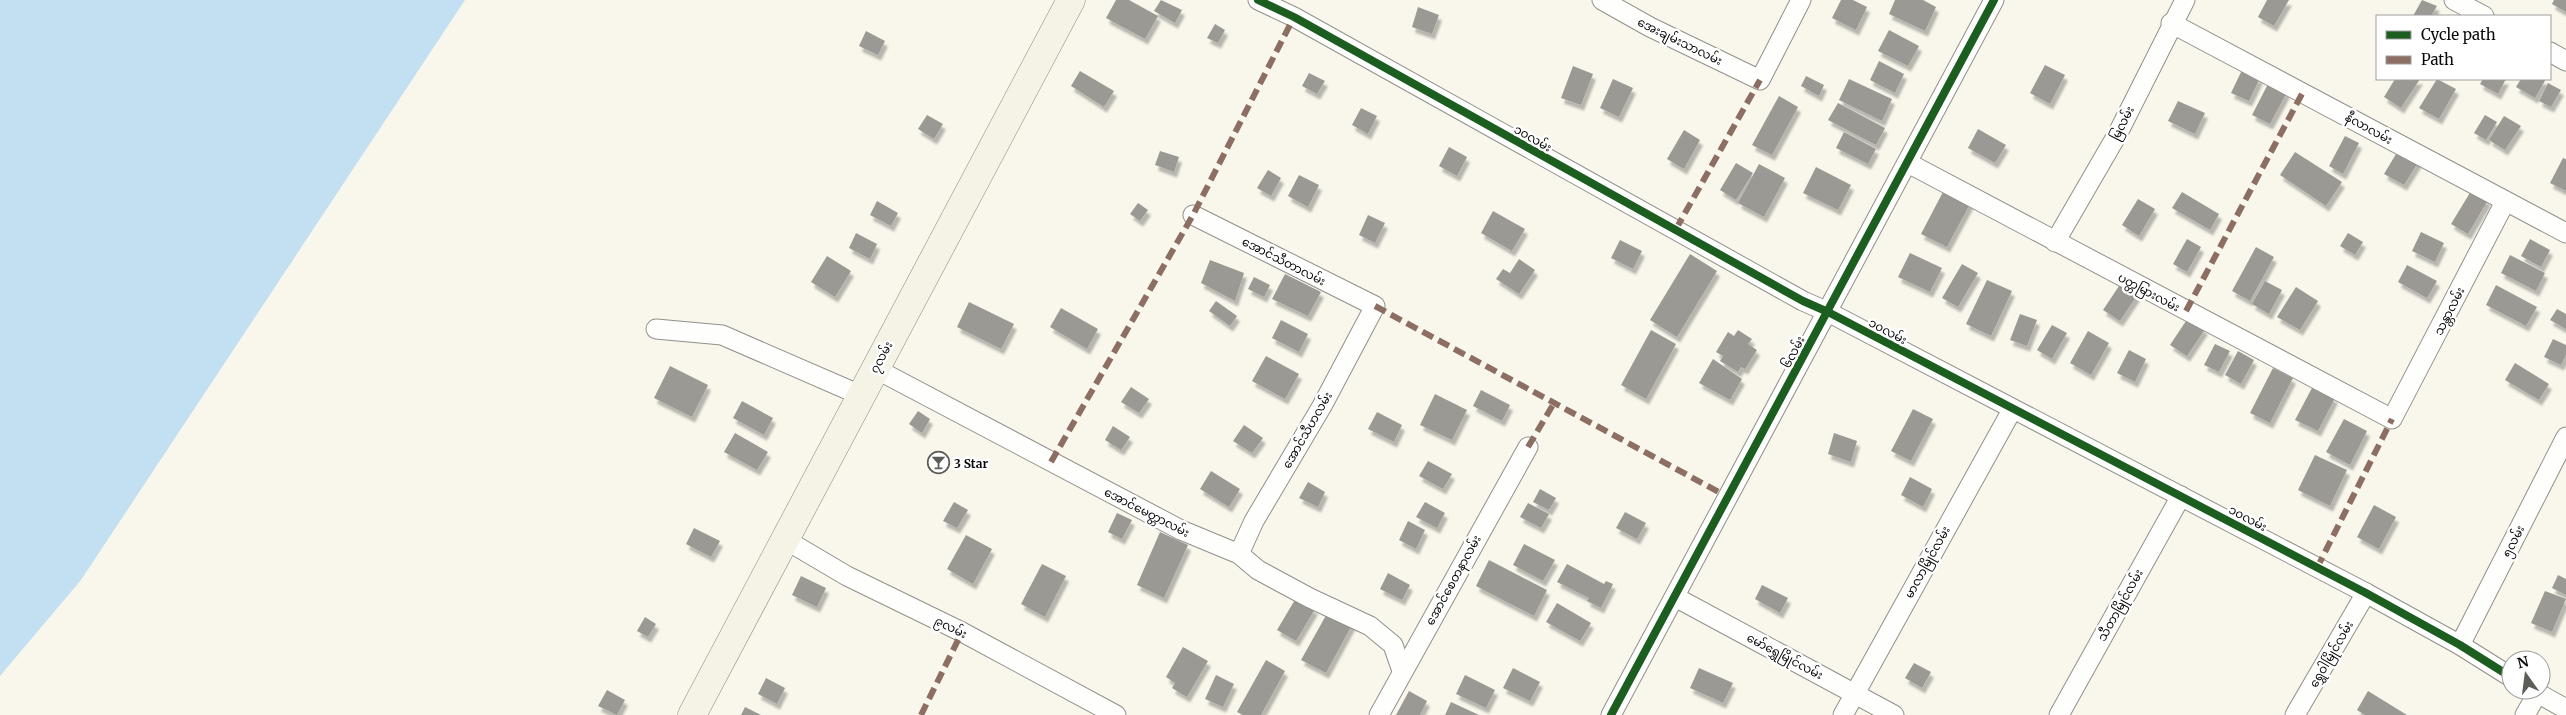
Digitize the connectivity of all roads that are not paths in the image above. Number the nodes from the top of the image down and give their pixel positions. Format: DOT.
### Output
graph roads {
  1 [pos="1071,0"];
  2 [pos="1258,0"];
  3 [pos="1602,0"];
  4 [pos="1801,0"];
  5 [pos="1994,0"];
  6 [pos="2185,0"];
  7 [pos="2454,0"];
  8 [pos="2482,15"];
  9 [pos="2171,24"];
  10 [pos="2551,52"];
  11 [pos="2566,60"];
  12 [pos="1908,163"];
  13 [pos="2505,202"];
  14 [pos="1193,214"];
  15 [pos="2566,233"];
  16 [pos="2054,242"];
  17 [pos="1375,306"];
  18 [pos="1828,312"];
  19 [pos="656,329"];
  20 [pos="874,368"];
  21 [pos="860,396"];
  22 [pos="2012,410"];
  23 [pos="2392,419"];
  24 [pos="2564,445"];
  25 [pos="1528,447"];
  26 [pos="2181,496"];
  27 [pos="786,540"];
  28 [pos="1239,554"];
  29 [pos="2366,593"];
  30 [pos="1675,597"];
  31 [pos="2460,644"];
  32 [pos="1402,671"];
  33 [pos="2501,671"];
  34 [pos="1855,694"];
  35 [pos="2531,700"];
  36 [pos="2549,700"];
  37 [pos="2566,709"];
  38 [pos="692,715"];
  39 [pos="1116,715"];
  40 [pos="1379,715"];
  41 [pos="1612,715"];
  42 [pos="1843,715"];
  43 [pos="1894,715"];
  44 [pos="2059,715"];
  45 [pos="2295,715"];
  46 [pos="2525,715"];
  1 -- 20 [label="street, ၇လမ်း"];
  2 -- 18 [label="street, ၁၀လမ်း"];
  3 -- 4 [label="street, အေးချမ်းသာလမ်း"];
  5 -- 12 [label="street, ၆လမ်း"];
  6 -- 9 [label="street, မြလမ်း"];
  7 -- 8 [label="street"];
  9 -- 13 [label="street, နီလာလမ်း"];
  9 -- 16 [label="street, မြလမ်း"];
  10 -- 11 [label="street"];
  12 -- 16 [label="street, ပတ္တမြားလမ်း"];
  12 -- 18 [label="street, ၆လမ်း"];
  13 -- 15 [label="street, နီလာလမ်း"];
  13 -- 23 [label="street, သန္တာလမ်း"];
  14 -- 17 [label="street, အောင်သီတာလမ်း"];
  16 -- 23 [label="street, ပတ္တမြားလမ်း"];
  17 -- 28 [label="street, အောင်သီဟလမ်း"];
  18 -- 22 [label="street, ၁၀လမ်း"];
  18 -- 30 [label="street, ၆လမ်း"];
  19 -- 21 [label="street"];
  20 -- 21 [label="street, ၇လမ်း"];
  20 -- 28 [label="street, အောင်မေတ္တာလမ်း"];
  21 -- 27 [label="street, ၇လမ်း"];
  22 -- 26 [label="street, ၁၀လမ်း"];
  22 -- 34 [label="street, မာလာမြိုင်လမ်း"];
  24 -- 31 [label="street, ၅လမ်း"];
  25 -- 32 [label="street, အောင်စေတနာလမ်း"];
  26 -- 29 [label="street, ၁၀လမ်း"];
  26 -- 44 [label="street, သီတာမြိုင်လမ်း"];
  27 -- 38 [label="street, ၇လမ်း"];
  27 -- 39 [label="street, ၉လမ်း"];
  28 -- 32 [label="street, အောင်မေတ္တာလမ်း"];
  29 -- 31 [label="street, ၁၀လမ်း"];
  29 -- 45 [label="street, ရွှေဝါမြိုင်လမ်း"];
  30 -- 34 [label="street, မော်ရွှေမြိုင်လမ်း"];
  30 -- 41 [label="street, ၆လမ်း"];
  31 -- 33 [label="street, ၁၀လမ်း"];
  32 -- 40 [label="street, အောင်စေတနာလမ်း"];
  34 -- 42 [label="street, မာလာမြိုင်လမ်း"];
  34 -- 43 [label="street, မော်ရွှေမြိုင်လမ်း"];
  35 -- 46 [label="street"];
  36 -- 37 [label="street"];
}
